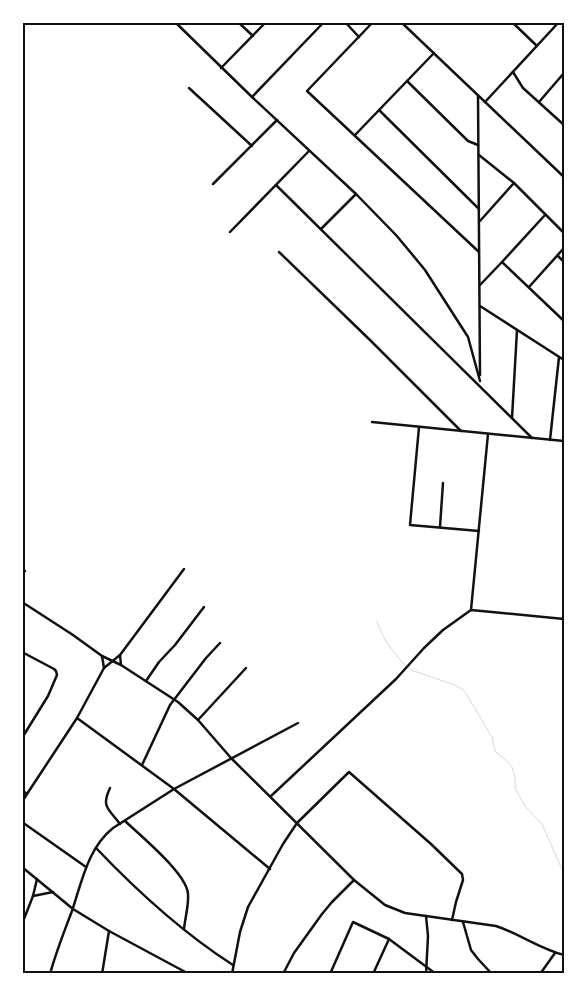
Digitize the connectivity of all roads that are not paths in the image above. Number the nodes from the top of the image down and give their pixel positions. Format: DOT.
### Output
graph roads {
  1 [pos="174,22"];
  2 [pos="238,22"];
  3 [pos="266,22"];
  4 [pos="324,22"];
  5 [pos="345,22"];
  6 [pos="373,22"];
  7 [pos="401,22"];
  8 [pos="512,22"];
  9 [pos="559,22"];
  10 [pos="253,36"];
  11 [pos="359,37"];
  12 [pos="537,46"];
  13 [pos="434,53"];
  14 [pos="221,68"];
  15 [pos="513,72"];
  16 [pos="564,73"];
  17 [pos="407,81"];
  18 [pos="189,88"];
  19 [pos="478,96"];
  20 [pos="252,97"];
  21 [pos="485,102"];
  22 [pos="538,102"];
  23 [pos="379,110"];
  24 [pos="277,120"];
  25 [pos="564,125"];
  26 [pos="355,135"];
  27 [pos="478,145"];
  28 [pos="252,146"];
  29 [pos="309,151"];
  30 [pos="478,154"];
  31 [pos="564,177"];
  32 [pos="514,183"];
  33 [pos="213,184"];
  34 [pos="276,185"];
  35 [pos="356,194"];
  36 [pos="479,209"];
  37 [pos="546,215"];
  38 [pos="479,222"];
  39 [pos="321,229"];
  40 [pos="230,232"];
  41 [pos="564,233"];
  42 [pos="564,248"];
  43 [pos="279,252"];
  44 [pos="479,252"];
  45 [pos="558,256"];
  46 [pos="502,262"];
  47 [pos="564,262"];
  48 [pos="480,285"];
  49 [pos="529,287"];
  50 [pos="480,306"];
  51 [pos="564,321"];
  52 [pos="517,329"];
  53 [pos="560,357"];
  54 [pos="564,360"];
  55 [pos="480,381"];
  56 [pos="480,387"];
  57 [pos="512,418"];
  58 [pos="372,422"];
  59 [pos="419,427"];
  60 [pos="461,431"];
  61 [pos="488,434"];
  62 [pos="532,438"];
  63 [pos="550,440"];
  64 [pos="564,442"];
  65 [pos="443,483"];
  66 [pos="440,527"];
  67 [pos="478,531"];
  68 [pos="184,569"];
  69 [pos="22,602"];
  70 [pos="204,607"];
  71 [pos="471,610"];
  72 [pos="564,619"];
  73 [pos="220,643"];
  74 [pos="22,652"];
  75 [pos="120,655"];
  76 [pos="102,656"];
  77 [pos="112,661"];
  78 [pos="121,665"];
  79 [pos="104,668"];
  80 [pos="246,668"];
  81 [pos="146,681"];
  82 [pos="174,699"];
  83 [pos="77,718"];
  84 [pos="198,720"];
  85 [pos="298,723"];
  86 [pos="22,738"];
  87 [pos="231,758"];
  88 [pos="142,765"];
  89 [pos="110,788"];
  90 [pos="174,789"];
  91 [pos="22,790"];
  92 [pos="27,794"];
  93 [pos="271,796"];
  94 [pos="22,802"];
  95 [pos="126,821"];
  96 [pos="22,822"];
  97 [pos="297,823"];
  98 [pos="120,824"];
  99 [pos="96,848"];
  100 [pos="22,867"];
  101 [pos="86,868"];
  102 [pos="270,869"];
  103 [pos="37,878"];
  104 [pos="354,880"];
  105 [pos="53,892"];
  106 [pos="32,896"];
  107 [pos="72,909"];
  108 [pos="426,916"];
  109 [pos="452,920"];
  110 [pos="464,922"];
  111 [pos="22,924"];
  112 [pos="184,928"];
  113 [pos="109,931"];
  114 [pos="389,939"];
  115 [pos="555,953"];
  116 [pos="564,955"];
  117 [pos="234,965"];
  118 [pos="427,968"];
  119 [pos="541,973"];
  120 [pos="50,974"];
  121 [pos="102,974"];
  122 [pos="189,974"];
  123 [pos="232,974"];
  124 [pos="283,974"];
  125 [pos="330,974"];
  126 [pos="373,974"];
  127 [pos="426,974"];
  128 [pos="436,974"];
  129 [pos="492,974"];
  1 -- 14 [label="street"];
  2 -- 10 [label="street"];
  3 -- 10 [label="street"];
  4 -- 20 [label="street"];
  5 -- 11 [label="street"];
  6 -- 11 [label="street"];
  7 -- 13 [label="street"];
  8 -- 12 [label="street"];
  9 -- 12 [label="street"];
  10 -- 14 [label="street"];
  11 -- 26 [label="street"];
  12 -- 15 [label="street"];
  13 -- 17 [label="street"];
  13 -- 19 [label="street"];
  14 -- 20 [label="street"];
  15 -- 21 [label="street"];
  15 -- 22 [label="street"];
  16 -- 22 [label="street"];
  17 -- 23 [label="street"];
  17 -- 27 [label="street"];
  18 -- 28 [label="street"];
  19 -- 21 [label="street"];
  19 -- 27 [label="street"];
  20 -- 24 [label="street"];
  21 -- 31 [label="street"];
  22 -- 25 [label="street"];
  23 -- 26 [label="street"];
  23 -- 36 [label="street"];
  24 -- 28 [label="street"];
  24 -- 29 [label="street"];
  26 -- 44 [label="street"];
  27 -- 30 [label="street"];
  28 -- 33 [label="street"];
  29 -- 34 [label="street"];
  29 -- 35 [label="street"];
  30 -- 32 [label="street"];
  30 -- 36 [label="street"];
  32 -- 37 [label="street"];
  32 -- 38 [label="street"];
  34 -- 39 [label="street"];
  34 -- 40 [label="street"];
  35 -- 39 [label="street"];
  35 -- 55 [label="street"];
  36 -- 38 [label="street"];
  37 -- 41 [label="street"];
  37 -- 46 [label="street"];
  38 -- 44 [label="street"];
  39 -- 56 [label="street"];
  42 -- 45 [label="street"];
  43 -- 60 [label="street"];
  44 -- 48 [label="street"];
  45 -- 47 [label="street"];
  45 -- 49 [label="street"];
  46 -- 48 [label="street"];
  46 -- 49 [label="street"];
  48 -- 50 [label="street"];
  49 -- 51 [label="street"];
  50 -- 52 [label="street"];
  50 -- 55 [label="street"];
  52 -- 53 [label="street"];
  52 -- 57 [label="street"];
  53 -- 54 [label="street"];
  53 -- 63 [label="street"];
  55 -- 56 [label="street"];
  56 -- 57 [label="street"];
  57 -- 62 [label="street"];
  58 -- 59 [label="street"];
  59 -- 60 [label="street"];
  59 -- 66 [label="street"];
  60 -- 61 [label="street"];
  61 -- 62 [label="street"];
  61 -- 67 [label="street"];
  62 -- 63 [label="street"];
  63 -- 64 [label="street"];
  65 -- 66 [label="street"];
  66 -- 67 [label="street"];
  67 -- 71 [label="street"];
  68 -- 75 [label="street"];
  69 -- 76 [label="street"];
  70 -- 81 [label="street"];
  71 -- 72 [label="street"];
  71 -- 93 [label="street"];
  73 -- 82 [label="street"];
  74 -- 86 [label="street"];
  75 -- 77 [label="street"];
  75 -- 78 [label="street"];
  76 -- 77 [label="street"];
  76 -- 79 [label="street"];
  77 -- 78 [label="street"];
  77 -- 79 [label="street"];
  78 -- 81 [label="street"];
  79 -- 83 [label="street"];
  80 -- 84 [label="street"];
  81 -- 82 [label="street"];
  82 -- 84 [label="street"];
  82 -- 88 [label="street"];
  83 -- 88 [label="street"];
  83 -- 92 [label="street"];
  84 -- 87 [label="street"];
  85 -- 87 [label="street"];
  87 -- 90 [label="street"];
  87 -- 93 [label="street"];
  88 -- 90 [label="street"];
  89 -- 98 [label="street"];
  90 -- 95 [label="street"];
  90 -- 102 [label="street"];
  91 -- 92 [label="street"];
  92 -- 94 [label="street"];
  93 -- 97 [label="street"];
  95 -- 98 [label="street"];
  95 -- 112 [label="street"];
  96 -- 101 [label="street"];
  97 -- 102 [label="street"];
  97 -- 104 [label="street"];
  97 -- 109 [label="street"];
  98 -- 99 [label="street"];
  99 -- 101 [label="street"];
  99 -- 112 [label="street"];
  100 -- 103 [label="street"];
  101 -- 107 [label="street"];
  102 -- 117 [label="street"];
  103 -- 105 [label="street"];
  103 -- 106 [label="street"];
  104 -- 108 [label="street"];
  104 -- 124 [label="street"];
  105 -- 106 [label="street"];
  105 -- 107 [label="street"];
  106 -- 111 [label="street"];
  107 -- 113 [label="street"];
  107 -- 120 [label="street"];
  108 -- 109 [label="street"];
  108 -- 118 [label="street"];
  109 -- 110 [label="street"];
  110 -- 115 [label="street"];
  110 -- 129 [label="street"];
  112 -- 117 [label="street"];
  113 -- 121 [label="street"];
  113 -- 122 [label="street"];
  114 -- 118 [label="street"];
  114 -- 125 [label="street"];
  114 -- 126 [label="street"];
  115 -- 116 [label="street"];
  115 -- 119 [label="street"];
  117 -- 123 [label="street"];
  118 -- 127 [label="street"];
  118 -- 128 [label="street"];
}
